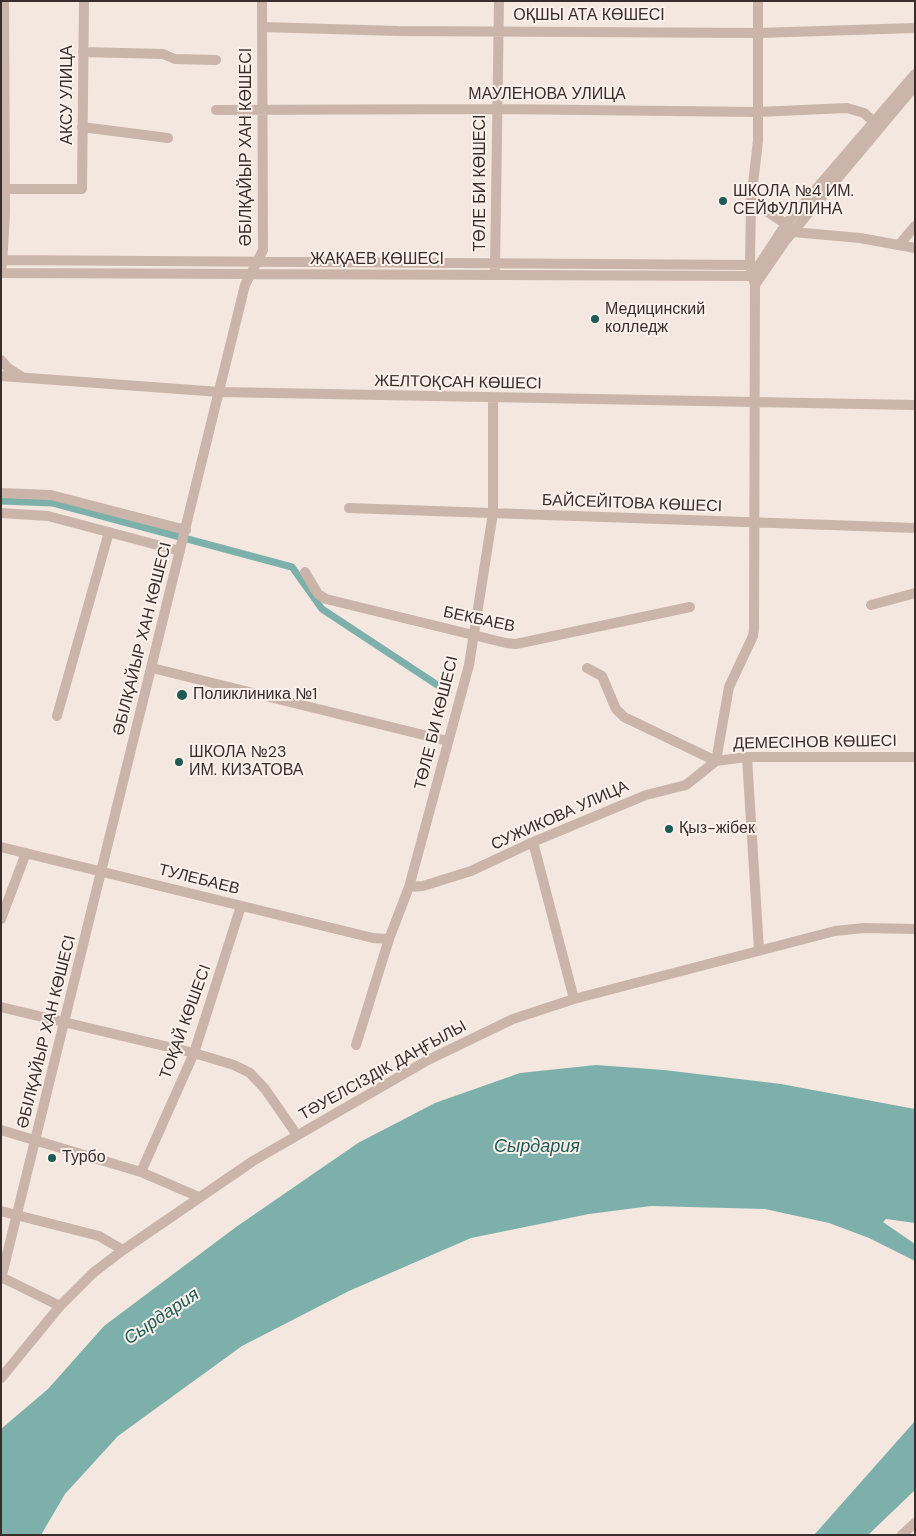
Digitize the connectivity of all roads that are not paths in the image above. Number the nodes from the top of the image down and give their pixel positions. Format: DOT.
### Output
graph roads {
  1 [pos="4,1"];
  2 [pos="84,1"];
  3 [pos="262,1"];
  4 [pos="499,1"];
  5 [pos="758,1"];
  6 [pos="262,27"];
  7 [pos="915,28"];
  8 [pos="498,31"];
  9 [pos="758,33"];
  10 [pos="83,52"];
  11 [pos="216,60"];
  12 [pos="915,74"];
  13 [pos="915,86"];
  14 [pos="497,108"];
  15 [pos="216,110"];
  16 [pos="264,111"];
  17 [pos="758,112"];
  18 [pos="874,122"];
  19 [pos="82,127"];
  20 [pos="168,138"];
  21 [pos="5,189"];
  22 [pos="752,201"];
  23 [pos="915,226"];
  24 [pos="789,228"];
  25 [pos="3,230"];
  26 [pos="899,245"];
  27 [pos="915,248"];
  28 [pos="2,260"];
  29 [pos="258,261"];
  30 [pos="496,263"];
  31 [pos="750,265"];
  32 [pos="1,273"];
  33 [pos="251,274"];
  34 [pos="495,275"];
  35 [pos="753,281"];
  36 [pos="1,360"];
  37 [pos="1,376"];
  38 [pos="22,378"];
  39 [pos="220,392"];
  40 [pos="493,399"];
  41 [pos="753,403"];
  42 [pos="915,405"];
  43 [pos="1,493"];
  44 [pos="349,508"];
  45 [pos="1,513"];
  46 [pos="493,514"];
  47 [pos="754,523"];
  48 [pos="915,528"];
  49 [pos="186,530"];
  50 [pos="109,532"];
  51 [pos="180,551"];
  52 [pos="305,572"];
  53 [pos="915,593"];
  54 [pos="871,605"];
  55 [pos="690,607"];
  56 [pos="474,635"];
  57 [pos="152,668"];
  58 [pos="587,668"];
  59 [pos="57,716"];
  60 [pos="448,741"];
  61 [pos="747,757"];
  62 [pos="915,757"];
  63 [pos="716,761"];
  64 [pos="533,842"];
  65 [pos="1,847"];
  66 [pos="26,853"];
  67 [pos="102,872"];
  68 [pos="409,887"];
  69 [pos="241,906"];
  70 [pos="1,919"];
  71 [pos="915,929"];
  72 [pos="389,939"];
  73 [pos="759,950"];
  74 [pos="574,999"];
  75 [pos="1,1007"];
  76 [pos="65,1022"];
  77 [pos="356,1045"];
  78 [pos="194,1053"];
  79 [pos="1,1130"];
  80 [pos="297,1135"];
  81 [pos="36,1140"];
  82 [pos="141,1172"];
  83 [pos="199,1197"];
  84 [pos="1,1211"];
  85 [pos="17,1216"];
  86 [pos="123,1250"];
  87 [pos="1,1278"];
  88 [pos="60,1306"];
  89 [pos="1,1378"];
  90 [pos="915,1523"];
  91 [pos="902,1535"];
  1 -- 21 [label="street"];
  2 -- 10 [label="street, АКСУ УЛИЦА"];
  3 -- 6 [label="street, ӘБІЛҚАЙЫР ХАН КӨШЕСІ"];
  4 -- 8 [label="street, ТӨЛЕ БИ КӨШЕСІ"];
  5 -- 9 [label="street"];
  6 -- 8 [label="street, ОҚШЫ АТА КӨШЕСІ"];
  6 -- 16 [label="street, ӘБІЛҚАЙЫР ХАН КӨШЕСІ"];
  7 -- 9 [label="street, ОҚШЫ АТА КӨШЕСІ"];
  8 -- 9 [label="street, ОҚШЫ АТА КӨШЕСІ"];
  8 -- 14 [label="street, ТӨЛЕ БИ КӨШЕСІ"];
  9 -- 17 [label="street"];
  10 -- 11 [label="street"];
  10 -- 19 [label="street, АКСУ УЛИЦА"];
  12 -- 18 [label="street"];
  13 -- 24 [label="street"];
  14 -- 16 [label="street, МАУЛЕНОВА УЛИЦА"];
  14 -- 17 [label="street, МАУЛЕНОВА УЛИЦА"];
  14 -- 30 [label="street, ТӨЛЕ БИ КӨШЕСІ"];
  15 -- 16 [label="street, МАУЛЕНОВА УЛИЦА"];
  16 -- 29 [label="street, ӘБІЛҚАЙЫР ХАН КӨШЕСІ"];
  17 -- 18 [label="street, МАУЛЕНОВА УЛИЦА"];
  17 -- 22 [label="street"];
  18 -- 24 [label="street"];
  19 -- 20 [label="street"];
  19 -- 21 [label="street, АКСУ УЛИЦА"];
  21 -- 25 [label="street"];
  22 -- 24 [label="street"];
  22 -- 31 [label="street"];
  23 -- 26 [label="street"];
  24 -- 26 [label="street"];
  24 -- 35 [label="street"];
  25 -- 28 [label="street"];
  26 -- 27 [label="street"];
  28 -- 29 [label="street, ЖАҚАЕВ КӨШЕСІ"];
  28 -- 32 [label="street"];
  29 -- 30 [label="street, ЖАҚАЕВ КӨШЕСІ"];
  29 -- 33 [label="street, ӘБІЛҚАЙЫР ХАН КӨШЕСІ"];
  30 -- 31 [label="street, ЖАҚАЕВ КӨШЕСІ"];
  30 -- 34 [label="street, ТӨЛЕ БИ КӨШЕСІ"];
  31 -- 35 [label="street"];
  32 -- 33 [label="street, ЖАҚАЕВ КӨШЕСІ"];
  33 -- 34 [label="street, ЖАҚАЕВ КӨШЕСІ"];
  33 -- 39 [label="street, ӘБІЛҚАЙЫР ХАН КӨШЕСІ"];
  34 -- 35 [label="street, ЖАҚАЕВ КӨШЕСІ"];
  35 -- 41 [label="street"];
  36 -- 38 [label="street"];
  37 -- 38 [label="street, ЖЕЛТОҚСАН КӨШЕСІ"];
  38 -- 39 [label="street, ЖЕЛТОҚСАН КӨШЕСІ"];
  39 -- 40 [label="street, ЖЕЛТОҚСАН КӨШЕСІ"];
  39 -- 49 [label="street, ӘБІЛҚАЙЫР ХАН КӨШЕСІ"];
  40 -- 41 [label="street, ЖЕЛТОҚСАН КӨШЕСІ"];
  40 -- 46 [label="street, ТӨЛЕ БИ КӨШЕСІ"];
  41 -- 42 [label="street, ЖЕЛТОҚСАН КӨШЕСІ"];
  41 -- 47 [label="street"];
  43 -- 49 [label="street"];
  44 -- 46 [label="street, БАЙСЕЙІТОВА КӨШЕСІ"];
  45 -- 50 [label="street"];
  46 -- 47 [label="street, БАЙСЕЙІТОВА КӨШЕСІ"];
  46 -- 56 [label="street, ТӨЛЕ БИ КӨШЕСІ"];
  47 -- 48 [label="street, БАЙСЕЙІТОВА КӨШЕСІ"];
  47 -- 63 [label="street"];
  49 -- 51 [label="street, ӘБІЛҚАЙЫР ХАН КӨШЕСІ"];
  50 -- 51 [label="street"];
  50 -- 59 [label="street"];
  51 -- 57 [label="street, ӘБІЛҚАЙЫР ХАН КӨШЕСІ"];
  52 -- 56 [label="street, БЕКБАЕВ"];
  53 -- 54 [label="street"];
  55 -- 56 [label="street, БЕКБАЕВ"];
  56 -- 60 [label="street, ТӨЛЕ БИ КӨШЕСІ"];
  57 -- 60 [label="street"];
  57 -- 67 [label="street, ӘБІЛҚАЙЫР ХАН КӨШЕСІ"];
  58 -- 63 [label="street"];
  60 -- 68 [label="street, ТӨЛЕ БИ КӨШЕСІ"];
  61 -- 62 [label="street, ДЕМЕСІНОВ КӨШЕСІ"];
  61 -- 63 [label="street, ДЕМЕСІНОВ КӨШЕСІ"];
  61 -- 73 [label="street"];
  63 -- 64 [label="street, СУЖИКОВА УЛИЦА"];
  64 -- 68 [label="street, СУЖИКОВА УЛИЦА"];
  64 -- 74 [label="street"];
  65 -- 66 [label="street, ТУЛЕБАЕВ"];
  66 -- 67 [label="street, ТУЛЕБАЕВ"];
  66 -- 70 [label="street"];
  67 -- 69 [label="street, ТУЛЕБАЕВ"];
  67 -- 76 [label="street, ӘБІЛҚАЙЫР ХАН КӨШЕСІ"];
  68 -- 72 [label="street, ТӨЛЕ БИ КӨШЕСІ"];
  69 -- 72 [label="street, ТУЛЕБАЕВ"];
  69 -- 78 [label="street, ТОҚАЙ КӨШЕСІ"];
  71 -- 73 [label="street, ТӘУЕЛСІЗДІК ДАҢҒЫЛЫ"];
  72 -- 77 [label="street, ТӨЛЕ БИ КӨШЕСІ"];
  73 -- 74 [label="street, ТӘУЕЛСІЗДІК ДАҢҒЫЛЫ"];
  74 -- 80 [label="street, ТӘУЕЛСІЗДІК ДАҢҒЫЛЫ"];
  75 -- 76 [label="street"];
  76 -- 78 [label="street"];
  76 -- 81 [label="street, ӘБІЛҚАЙЫР ХАН КӨШЕСІ"];
  78 -- 80 [label="street"];
  78 -- 82 [label="street, ТОҚАЙ КӨШЕСІ"];
  79 -- 81 [label="street"];
  80 -- 83 [label="street, ТӘУЕЛСІЗДІК ДАҢҒЫЛЫ"];
  81 -- 82 [label="street"];
  81 -- 85 [label="street, ӘБІЛҚАЙЫР ХАН КӨШЕСІ"];
  82 -- 83 [label="street"];
  83 -- 86 [label="street, ТӘУЕЛСІЗДІК ДАҢҒЫЛЫ"];
  84 -- 85 [label="street"];
  85 -- 86 [label="street"];
  85 -- 87 [label="street, ӘБІЛҚАЙЫР ХАН КӨШЕСІ"];
  86 -- 88 [label="street, ТӘУЕЛСІЗДІК ДАҢҒЫЛЫ"];
  87 -- 88 [label="street"];
  88 -- 89 [label="street, ТӘУЕЛСІЗДІК ДАҢҒЫЛЫ"];
  90 -- 91 [label="street"];
}
